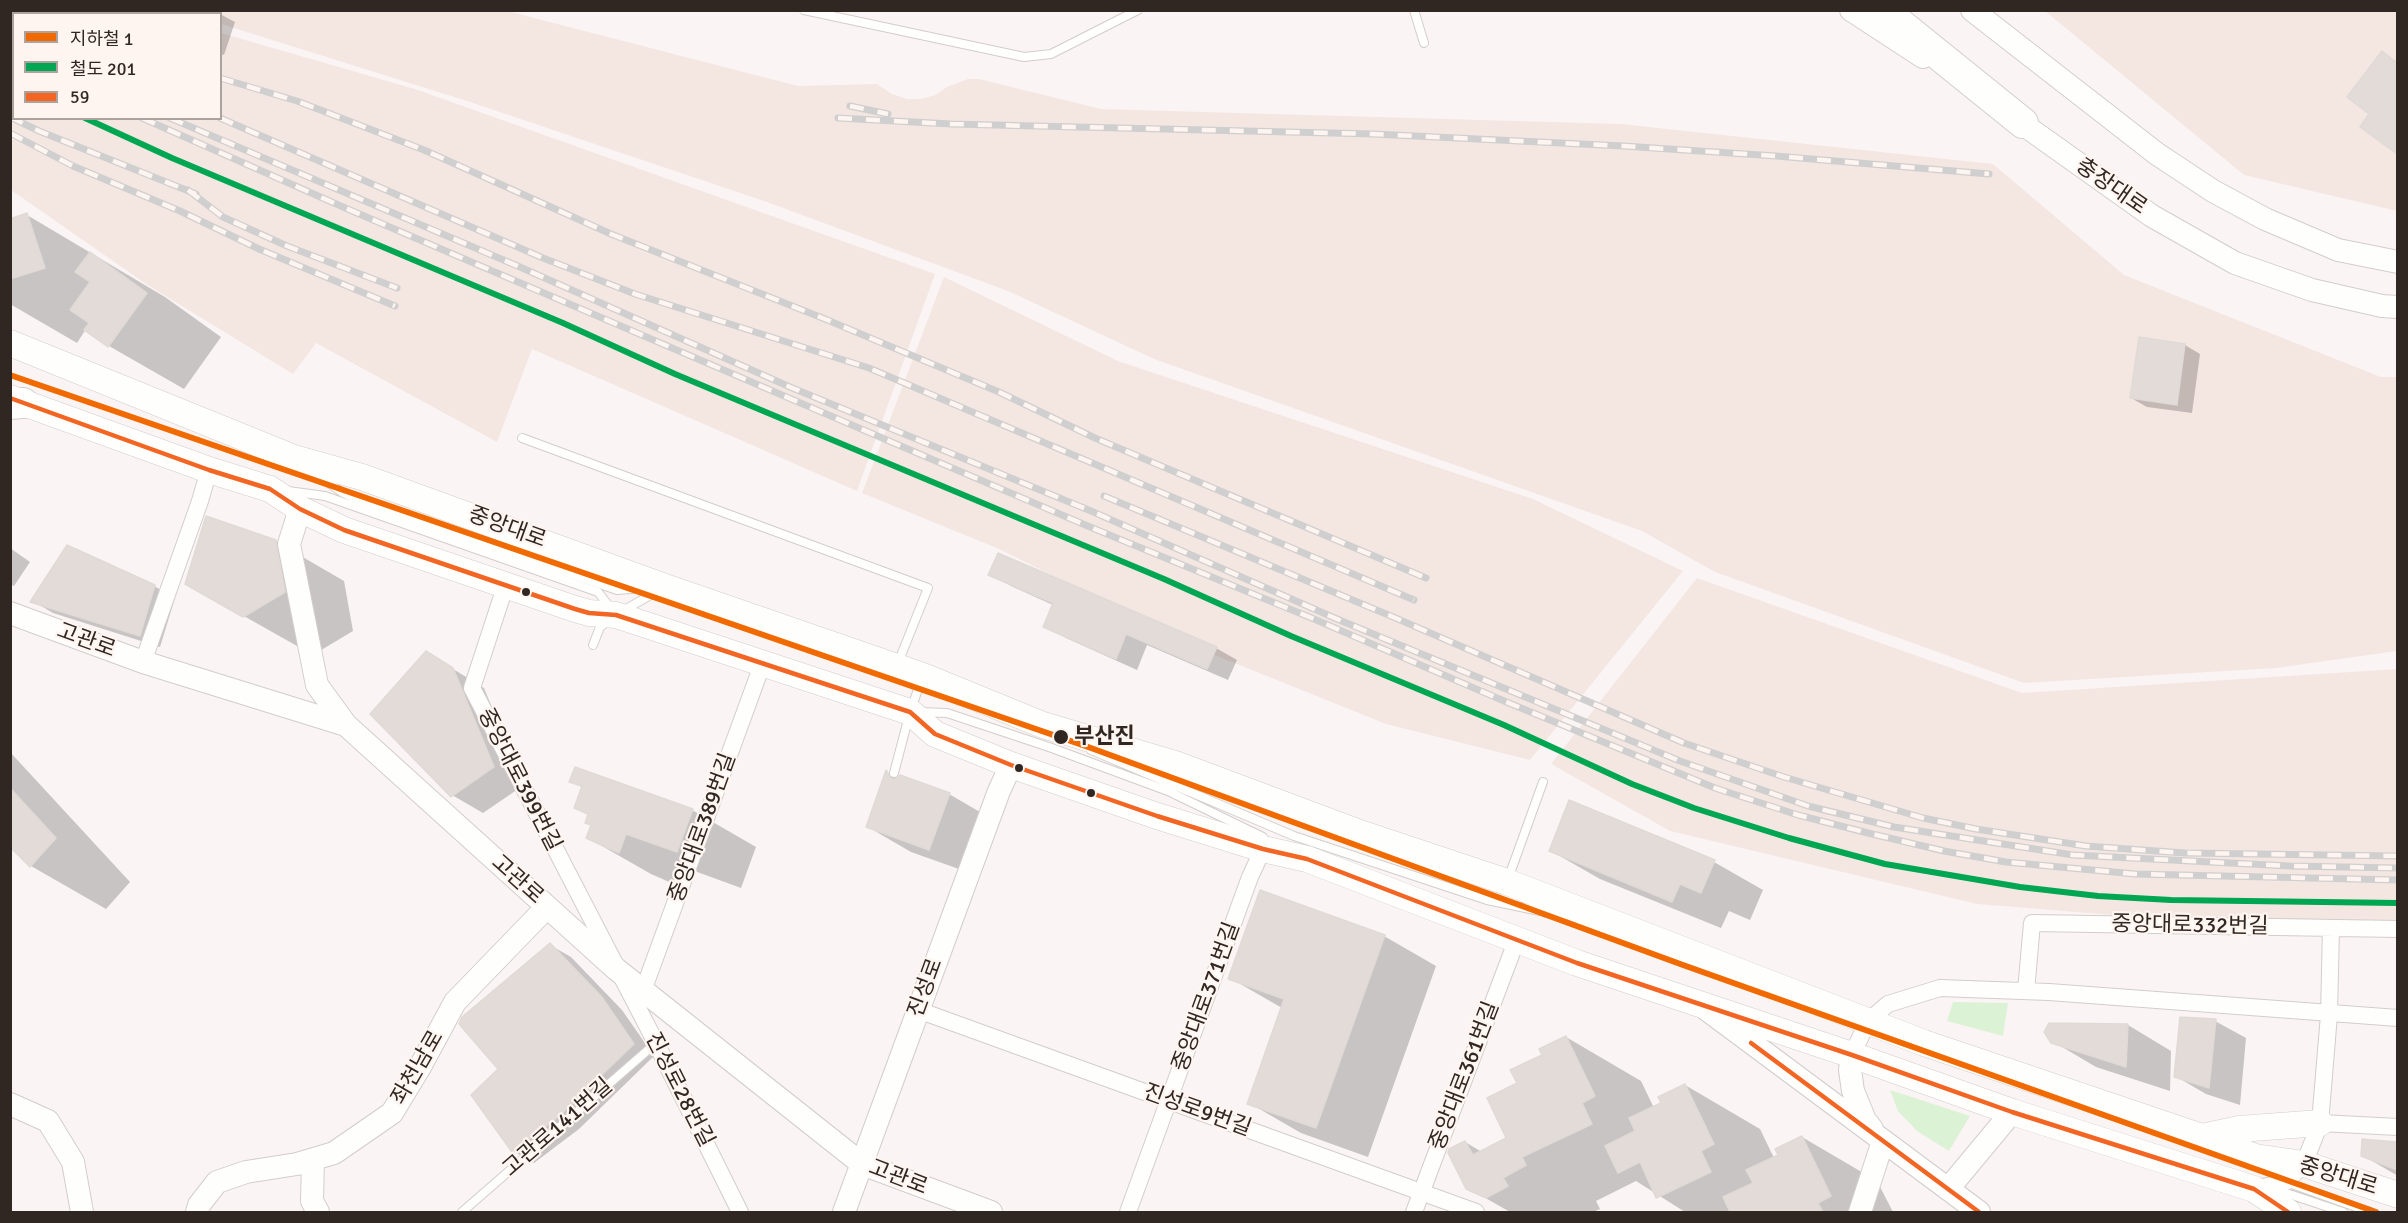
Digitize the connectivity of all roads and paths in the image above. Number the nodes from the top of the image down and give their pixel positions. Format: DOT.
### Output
graph roads {
  1 [pos="804,10"];
  2 [pos="1138,10"];
  3 [pos="1414,10"];
  4 [pos="1851,10"];
  5 [pos="1883,10"];
  6 [pos="1972,10"];
  7 [pos="1424,43"];
  8 [pos="2022,123"];
  9 [pos="2397,262"];
  10 [pos="2397,307"];
  11 [pos="10,343"];
  12 [pos="15,402"];
  13 [pos="522,438"];
  14 [pos="209,470"];
  15 [pos="270,489"];
  16 [pos="300,509"];
  17 [pos="506,584"];
  18 [pos="665,586"];
  19 [pos="10,612"];
  20 [pos="616,615"];
  21 [pos="593,645"];
  22 [pos="143,662"];
  23 [pos="762,665"];
  24 [pos="896,666"];
  25 [pos="923,676"];
  26 [pos="910,712"];
  27 [pos="346,725"];
  28 [pos="1043,725"];
  29 [pos="1011,765"];
  30 [pos="894,773"];
  31 [pos="1543,782"];
  32 [pos="1263,849"];
  33 [pos="1307,859"];
  34 [pos="1507,882"];
  35 [pos="547,907"];
  36 [pos="2331,928"];
  37 [pos="2397,929"];
  38 [pos="1632,930"];
  39 [pos="1517,939"];
  40 [pos="616,969"];
  41 [pos="643,991"];
  42 [pos="2026,991"];
  43 [pos="1696,1002"];
  44 [pos="918,1010"];
  45 [pos="2329,1015"];
  46 [pos="2397,1018"];
  47 [pos="1868,1021"];
  48 [pos="656,1043"];
  49 [pos="1852,1054"];
  50 [pos="1168,1101"];
  51 [pos="10,1104"];
  52 [pos="2012,1112"];
  53 [pos="2320,1123"];
  54 [pos="2397,1127"];
  55 [pos="2202,1137"];
  56 [pos="1883,1141"];
  57 [pos="313,1160"];
  58 [pos="862,1164"];
  59 [pos="2295,1173"];
  60 [pos="1947,1189"];
  61 [pos="2254,1189"];
  62 [pos="1421,1192"];
  63 [pos="2397,1195"];
  64 [pos="81,1212"];
  65 [pos="197,1212"];
  66 [pos="318,1212"];
  67 [pos="462,1212"];
  68 [pos="740,1212"];
  69 [pos="844,1212"];
  70 [pos="991,1212"];
  71 [pos="1128,1212"];
  72 [pos="1414,1212"];
  73 [pos="1476,1212"];
  74 [pos="1860,1212"];
  75 [pos="1979,1212"];
  76 [pos="2288,1212"];
  77 [pos="2343,1212"];
  78 [pos="2370,1212"];
  1 -- 2 [label="lane"];
  3 -- 7 [label="lane"];
  4 -- 8 [label="street, 충장대로"];
  5 -- 8 [label="highway"];
  6 -- 9 [label="street"];
  8 -- 10 [label="street, 충장대로"];
  11 -- 18 [label="main road, 중앙대로"];
  12 -- 14 [label="main road, 중앙대로"];
  13 -- 24 [label="lane"];
  14 -- 15 [label="main road, 중앙대로"];
  14 -- 22 [label="street"];
  15 -- 16 [label="main road, 중앙대로"];
  15 -- 20 [label="lane"];
  16 -- 17 [label="main road, 중앙대로"];
  16 -- 27 [label="street"];
  17 -- 20 [label="main road, 중앙대로"];
  17 -- 40 [label="street, 중앙대로399번길"];
  18 -- 20 [label="lane"];
  18 -- 24 [label="main road, 중앙대로"];
  19 -- 22 [label="street, 고관로"];
  20 -- 21 [label="lane"];
  20 -- 23 [label="main road, 중앙대로"];
  22 -- 27 [label="street, 고관로"];
  23 -- 26 [label="main road, 중앙대로"];
  23 -- 41 [label="street, 중앙대로389번길"];
  24 -- 25 [label="main road, 중앙대로"];
  25 -- 26 [label="lane"];
  25 -- 28 [label="main road, 중앙대로"];
  26 -- 29 [label="main road, 중앙대로"];
  26 -- 30 [label="lane"];
  26 -- 33 [label="lane"];
  27 -- 35 [label="street, 고관로"];
  28 -- 34 [label="main road, 중앙대로"];
  28 -- 38 [label="lane"];
  29 -- 32 [label="main road, 중앙대로"];
  29 -- 44 [label="street, 진성로"];
  31 -- 34 [label="lane"];
  32 -- 33 [label="main road, 중앙대로"];
  32 -- 50 [label="street, 중앙대로371번길"];
  33 -- 39 [label="main road, 중앙대로"];
  34 -- 38 [label="main road, 중앙대로"];
  35 -- 40 [label="street, 고관로"];
  35 -- 57 [label="street, 좌천남로"];
  36 -- 37 [label="street"];
  36 -- 42 [label="street, 중앙대로332번길"];
  36 -- 45 [label="street"];
  38 -- 47 [label="main road, 중앙대로"];
  39 -- 43 [label="main road, 중앙대로"];
  39 -- 62 [label="street, 중앙대로361번길"];
  40 -- 41 [label="street, 고관로"];
  40 -- 48 [label="street, 진성로28번길"];
  41 -- 58 [label="street, 고관로"];
  42 -- 45 [label="street"];
  42 -- 47 [label="street"];
  43 -- 49 [label="main road, 중앙대로"];
  43 -- 56 [label="street"];
  44 -- 50 [label="street, 진성로9번길"];
  44 -- 58 [label="street, 진성로"];
  45 -- 46 [label="street"];
  45 -- 53 [label="street"];
  47 -- 49 [label="street"];
  47 -- 55 [label="main road, 중앙대로"];
  48 -- 67 [label="lane, 고관로141번길"];
  48 -- 68 [label="street, 진성로28번길"];
  49 -- 52 [label="main road, 중앙대로"];
  49 -- 56 [label="street"];
  50 -- 62 [label="street, 진성로9번길"];
  50 -- 71 [label="street, 중앙대로371번길"];
  51 -- 64 [label="street"];
  52 -- 60 [label="street"];
  52 -- 61 [label="main road, 중앙대로"];
  53 -- 54 [label="street"];
  53 -- 55 [label="main road"];
  53 -- 59 [label="street"];
  55 -- 59 [label="main road, 중앙대로"];
  56 -- 60 [label="street"];
  56 -- 74 [label="street"];
  57 -- 65 [label="street, 좌천남로"];
  57 -- 66 [label="street"];
  58 -- 69 [label="street, 진성로"];
  58 -- 70 [label="street, 고관로"];
  59 -- 61 [label="street"];
  59 -- 63 [label="main road, 중앙대로"];
  59 -- 78 [label="lane"];
  60 -- 75 [label="street"];
  61 -- 76 [label="main road, 중앙대로"];
  61 -- 77 [label="lane"];
  62 -- 72 [label="street, 중앙대로361번길"];
  62 -- 73 [label="street, 진성로9번길"];
}
